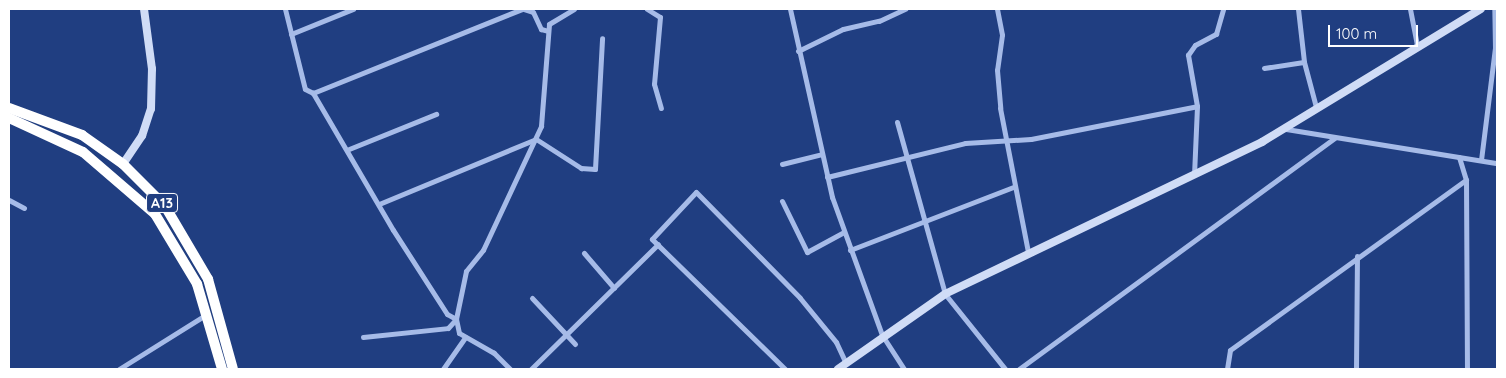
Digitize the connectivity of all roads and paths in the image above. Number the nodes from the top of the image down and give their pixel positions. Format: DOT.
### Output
graph roads {
  1 [pos="144,9"];
  2 [pos="285,9"];
  3 [pos="353,9"];
  4 [pos="523,9"];
  5 [pos="574,9"];
  6 [pos="647,9"];
  7 [pos="790,9"];
  8 [pos="905,9"];
  9 [pos="997,9"];
  10 [pos="1223,9"];
  11 [pos="1298,9"];
  12 [pos="1410,9"];
  13 [pos="1481,9"];
  14 [pos="1494,9"];
  15 [pos="533,10"];
  16 [pos="548,32"];
  17 [pos="291,34"];
  18 [pos="602,38"];
  19 [pos="1417,46"];
  20 [pos="798,51"];
  21 [pos="1304,62"];
  22 [pos="1264,68"];
  23 [pos="314,93"];
  24 [pos="1197,106"];
  25 [pos="1316,107"];
  26 [pos="9,108"];
  27 [pos="662,108"];
  28 [pos="436,114"];
  29 [pos="9,118"];
  30 [pos="898,122"];
  31 [pos="1286,129"];
  32 [pos="1335,138"];
  33 [pos="536,139"];
  34 [pos="1005,142"];
  35 [pos="349,150"];
  36 [pos="822,154"];
  37 [pos="1459,157"];
  38 [pos="907,158"];
  39 [pos="1480,160"];
  40 [pos="1497,163"];
  41 [pos="123,164"];
  42 [pos="782,164"];
  43 [pos="1194,175"];
  44 [pos="827,177"];
  45 [pos="1466,180"];
  46 [pos="1013,187"];
  47 [pos="9,200"];
  48 [pos="782,201"];
  49 [pos="379,204"];
  50 [pos="24,208"];
  51 [pos="926,221"];
  52 [pos="844,232"];
  53 [pos="658,244"];
  54 [pos="850,250"];
  55 [pos="1028,252"];
  56 [pos="584,253"];
  57 [pos="1357,256"];
  58 [pos="614,288"];
  59 [pos="945,294"];
  60 [pos="532,298"];
  61 [pos="218,306"];
  62 [pos="208,313"];
  63 [pos="456,319"];
  64 [pos="564,334"];
  65 [pos="882,335"];
  66 [pos="363,337"];
  67 [pos="465,337"];
  68 [pos="575,344"];
  69 [pos="846,363"];
  70 [pos="119,369"];
  71 [pos="222,369"];
  72 [pos="233,369"];
  73 [pos="443,369"];
  74 [pos="510,369"];
  75 [pos="531,369"];
  76 [pos="785,369"];
  77 [pos="838,369"];
  78 [pos="904,369"];
  79 [pos="1005,369"];
  80 [pos="1019,369"];
  81 [pos="1227,369"];
  82 [pos="1356,369"];
  83 [pos="1467,369"];
  1 -- 41 [label="main road"];
  2 -- 17 [label="street"];
  3 -- 17 [label="street"];
  4 -- 15 [label="street"];
  4 -- 23 [label="street"];
  5 -- 16 [label="street"];
  6 -- 27 [label="street"];
  7 -- 20 [label="street"];
  8 -- 20 [label="street"];
  9 -- 34 [label="street"];
  10 -- 24 [label="street"];
  11 -- 21 [label="street"];
  12 -- 19 [label="street"];
  13 -- 19 [label="main road"];
  14 -- 39 [label="street"];
  15 -- 16 [label="street"];
  16 -- 33 [label="street"];
  17 -- 23 [label="street"];
  18 -- 33 [label="street"];
  19 -- 25 [label="main road"];
  20 -- 36 [label="street"];
  21 -- 22 [label="street"];
  21 -- 25 [label="street"];
  23 -- 35 [label="street"];
  24 -- 34 [label="street"];
  24 -- 43 [label="street"];
  25 -- 31 [label="main road"];
  26 -- 41 [label="highway, A13"];
  28 -- 35 [label="street"];
  29 -- 62 [label="highway, A13"];
  30 -- 38 [label="street"];
  31 -- 32 [label="street"];
  31 -- 43 [label="main road"];
  32 -- 37 [label="street"];
  32 -- 80 [label="street"];
  33 -- 49 [label="street"];
  33 -- 63 [label="street"];
  34 -- 38 [label="street"];
  34 -- 46 [label="street"];
  35 -- 49 [label="street"];
  36 -- 42 [label="street"];
  36 -- 44 [label="street"];
  37 -- 39 [label="street"];
  37 -- 45 [label="street"];
  38 -- 44 [label="street"];
  38 -- 51 [label="street"];
  39 -- 40 [label="street"];
  41 -- 61 [label="highway, A13"];
  43 -- 55 [label="main road"];
  44 -- 52 [label="street"];
  45 -- 57 [label="street"];
  45 -- 83 [label="street"];
  46 -- 51 [label="street"];
  46 -- 55 [label="street"];
  47 -- 50 [label="street"];
  48 -- 52 [label="street"];
  49 -- 63 [label="street"];
  51 -- 54 [label="street"];
  51 -- 59 [label="street"];
  52 -- 54 [label="street"];
  53 -- 58 [label="street"];
  53 -- 69 [label="street"];
  53 -- 76 [label="street"];
  54 -- 65 [label="street"];
  55 -- 59 [label="main road"];
  56 -- 58 [label="street"];
  57 -- 81 [label="street"];
  57 -- 82 [label="street"];
  58 -- 64 [label="street"];
  59 -- 65 [label="main road"];
  59 -- 79 [label="street"];
  60 -- 64 [label="street"];
  61 -- 62 [label="street"];
  61 -- 72 [label="highway, A13"];
  62 -- 70 [label="street"];
  62 -- 71 [label="highway, A13"];
  63 -- 66 [label="street"];
  63 -- 67 [label="street"];
  64 -- 68 [label="street"];
  64 -- 75 [label="street"];
  65 -- 69 [label="main road"];
  65 -- 78 [label="street"];
  67 -- 73 [label="street"];
  67 -- 74 [label="street"];
  69 -- 77 [label="main road"];
}
